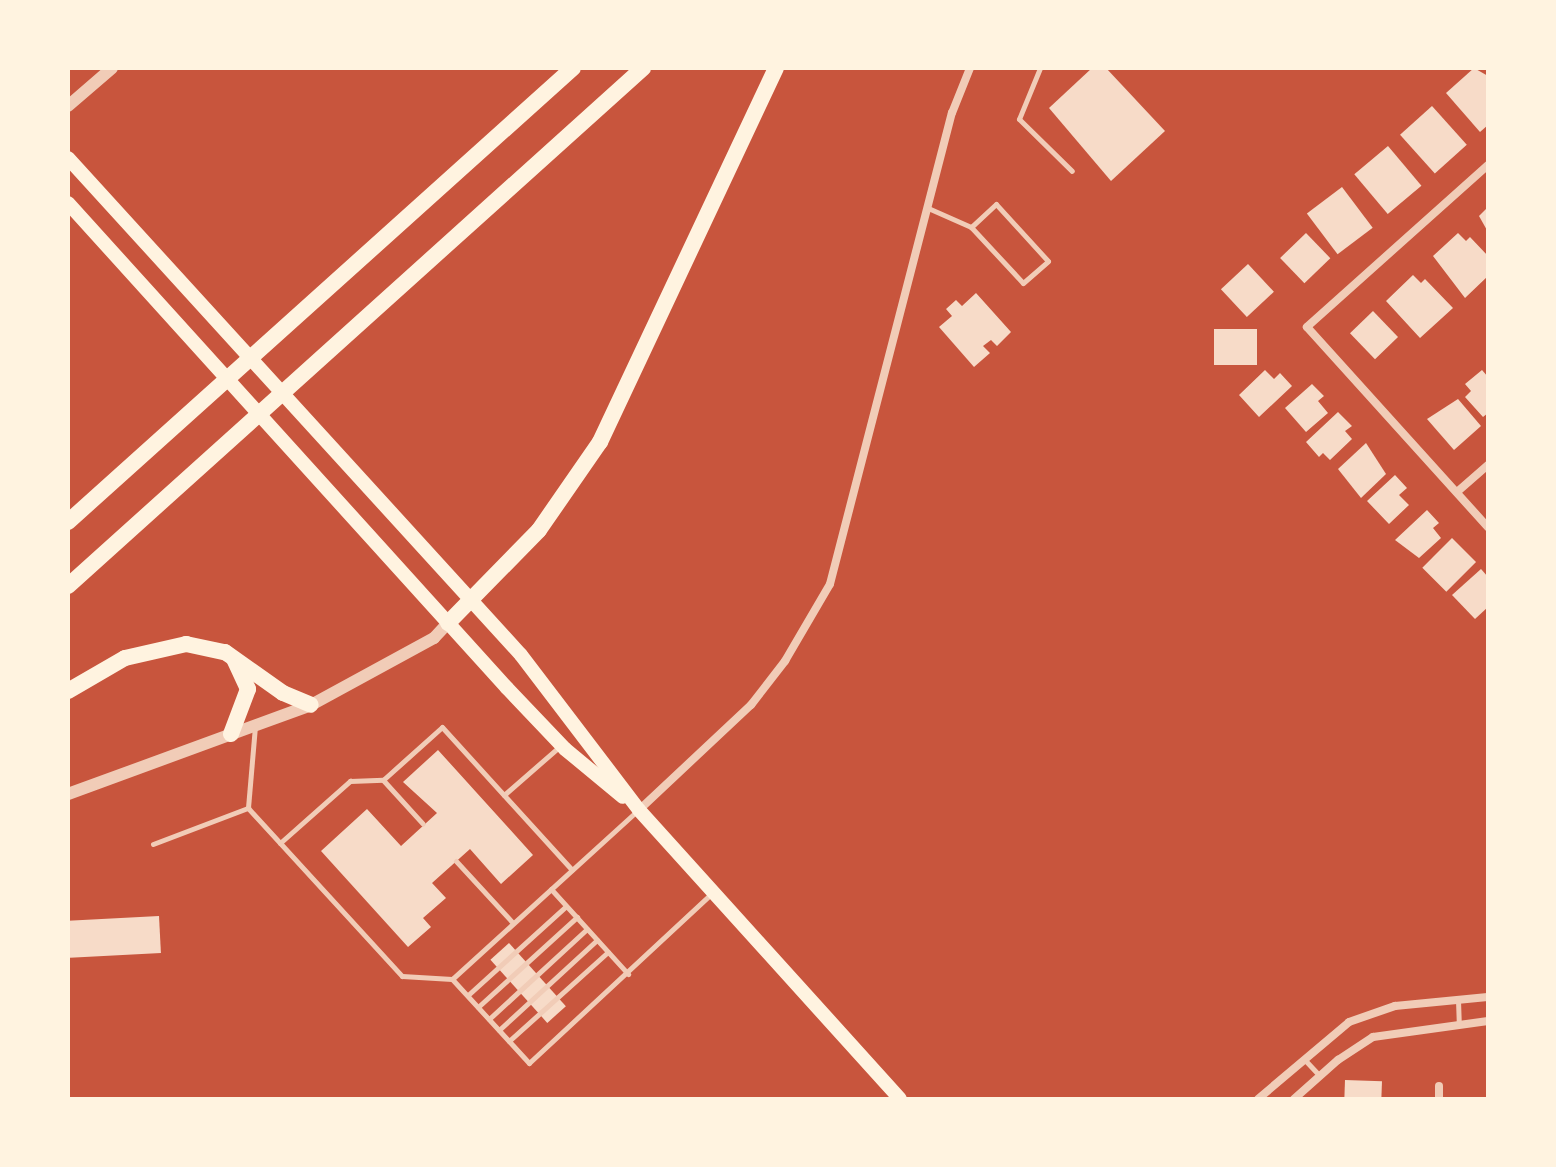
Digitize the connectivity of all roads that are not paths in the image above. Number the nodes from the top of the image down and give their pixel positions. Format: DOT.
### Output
graph roads {
  1 [pos="112,68"];
  2 [pos="573,68"];
  3 [pos="643,68"];
  4 [pos="776,68"];
  5 [pos="970,68"];
  6 [pos="1040,68"];
  7 [pos="68,106"];
  8 [pos="68,158"];
  9 [pos="1488,165"];
  10 [pos="1072,171"];
  11 [pos="68,203"];
  12 [pos="928,208"];
  13 [pos="971,227"];
  14 [pos="1488,465"];
  15 [pos="1457,492"];
  16 [pos="68,522"];
  17 [pos="1488,527"];
  18 [pos="68,586"];
  19 [pos="472,601"];
  20 [pos="448,623"];
  21 [pos="225,652"];
  22 [pos="68,691"];
  23 [pos="311,705"];
  24 [pos="255,725"];
  25 [pos="231,734"];
  26 [pos="561,745"];
  27 [pos="383,780"];
  28 [pos="68,794"];
  29 [pos="504,795"];
  30 [pos="248,808"];
  31 [pos="639,810"];
  32 [pos="423,824"];
  33 [pos="280,843"];
  34 [pos="153,844"];
  35 [pos="456,861"];
  36 [pos="572,870"];
  37 [pos="551,889"];
  38 [pos="713,892"];
  39 [pos="566,906"];
  40 [pos="577,917"];
  41 [pos="513,923"];
  42 [pos="587,929"];
  43 [pos="597,940"];
  44 [pos="608,952"];
  45 [pos="628,974"];
  46 [pos="452,979"];
  47 [pos="468,995"];
  48 [pos="1488,997"];
  49 [pos="1458,999"];
  50 [pos="478,1007"];
  51 [pos="489,1019"];
  52 [pos="1488,1021"];
  53 [pos="1459,1023"];
  54 [pos="499,1030"];
  55 [pos="509,1041"];
  56 [pos="1303,1058"];
  57 [pos="1320,1076"];
  58 [pos="1439,1086"];
  59 [pos="900,1099"];
  60 [pos="1258,1099"];
  61 [pos="1294,1099"];
  62 [pos="1439,1099"];
  1 -- 7 [label="street"];
  2 -- 16 [label="highway"];
  3 -- 18 [label="highway"];
  4 -- 19 [label="highway"];
  5 -- 12 [label="street"];
  6 -- 10 [label="lane"];
  8 -- 19 [label="main road"];
  9 -- 15 [label="street"];
  11 -- 20 [label="main road"];
  12 -- 13 [label="lane"];
  12 -- 31 [label="street"];
  13 -- 13 [label="lane"];
  14 -- 15 [label="street"];
  15 -- 17 [label="street"];
  19 -- 20 [label="highway"];
  19 -- 31 [label="main road"];
  20 -- 23 [label="street"];
  20 -- 26 [label="main road"];
  21 -- 22 [label="highway"];
  21 -- 23 [label="highway"];
  21 -- 25 [label="highway"];
  23 -- 24 [label="street"];
  24 -- 25 [label="street"];
  24 -- 30 [label="lane"];
  25 -- 28 [label="street"];
  26 -- 29 [label="lane"];
  26 -- 31 [label="main road"];
  27 -- 29 [label="lane"];
  27 -- 32 [label="lane"];
  27 -- 33 [label="lane"];
  29 -- 36 [label="lane"];
  30 -- 33 [label="lane"];
  30 -- 34 [label="lane"];
  31 -- 36 [label="lane"];
  31 -- 38 [label="main road"];
  33 -- 46 [label="lane"];
  35 -- 41 [label="lane"];
  36 -- 37 [label="lane"];
  37 -- 39 [label="lane"];
  37 -- 41 [label="lane"];
  38 -- 45 [label="lane"];
  38 -- 59 [label="main road"];
  39 -- 40 [label="lane"];
  39 -- 47 [label="lane"];
  40 -- 42 [label="lane"];
  40 -- 50 [label="lane"];
  41 -- 46 [label="lane"];
  42 -- 43 [label="lane"];
  42 -- 51 [label="lane"];
  43 -- 44 [label="lane"];
  43 -- 54 [label="lane"];
  44 -- 45 [label="lane"];
  44 -- 55 [label="lane"];
  45 -- 55 [label="lane"];
  46 -- 47 [label="lane"];
  47 -- 50 [label="lane"];
  48 -- 49 [label="street"];
  49 -- 53 [label="lane"];
  49 -- 56 [label="street"];
  50 -- 51 [label="lane"];
  51 -- 54 [label="lane"];
  52 -- 53 [label="street"];
  53 -- 57 [label="street"];
  54 -- 55 [label="lane"];
  56 -- 57 [label="lane"];
  56 -- 60 [label="street"];
  57 -- 61 [label="street"];
  58 -- 62 [label="street"];
}
